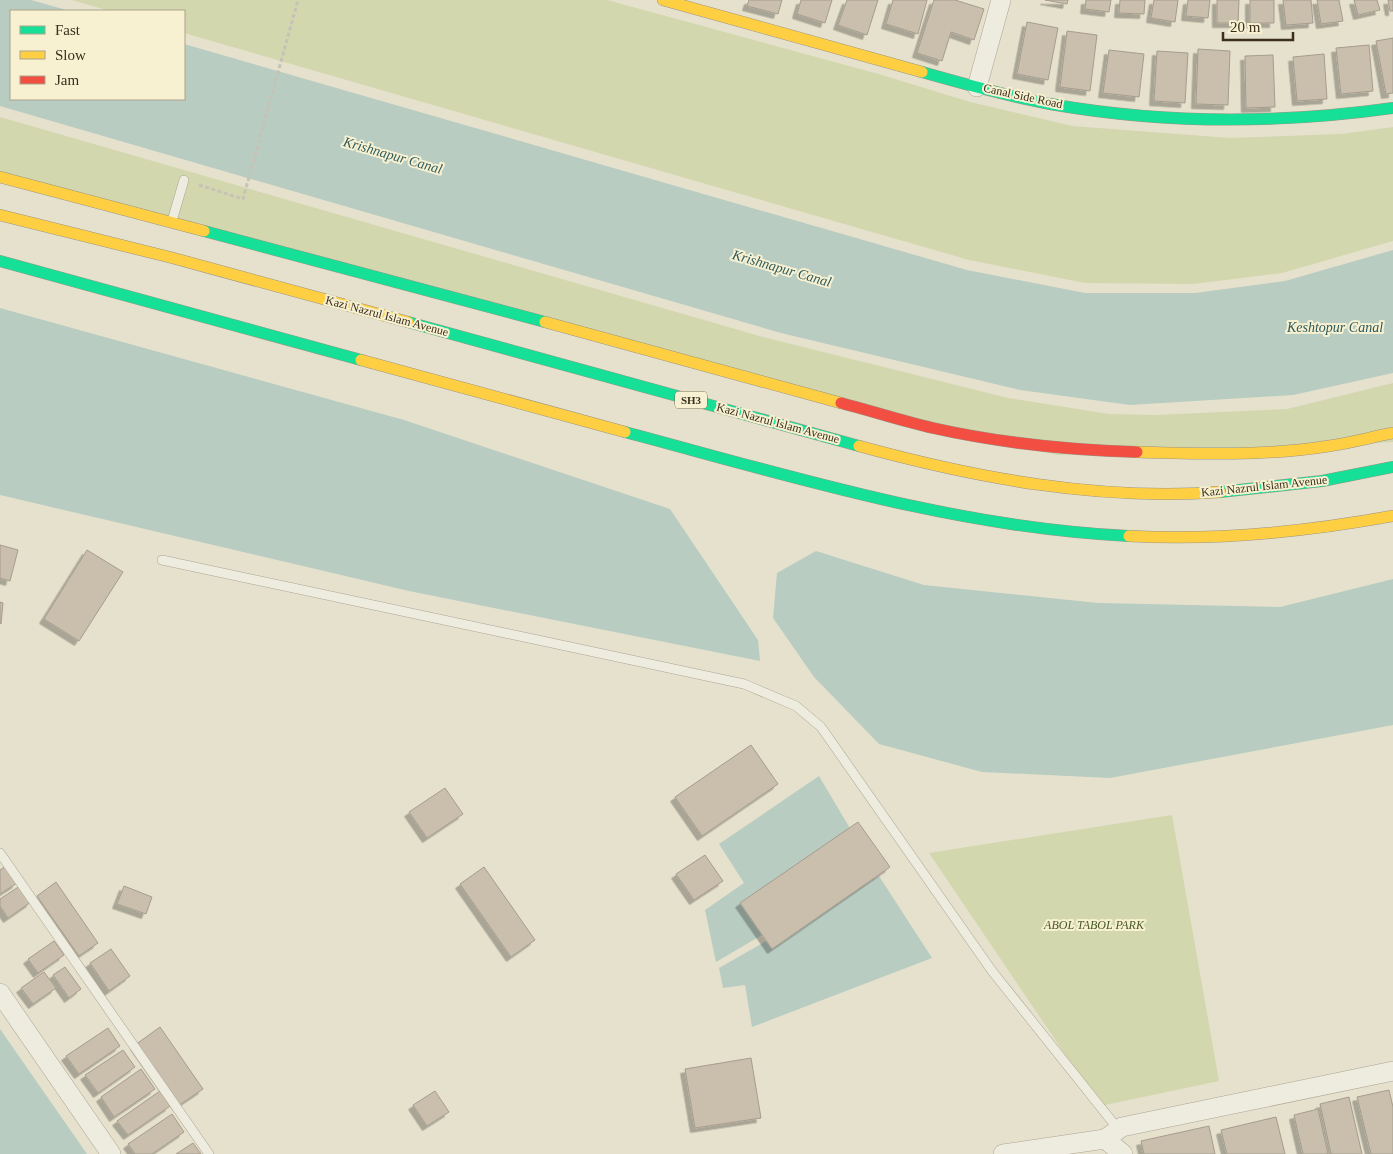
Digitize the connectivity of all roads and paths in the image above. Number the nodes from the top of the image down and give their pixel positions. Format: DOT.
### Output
graph roads {
  1 [pos="298,0"];
  2 [pos="662,0"];
  3 [pos="1001,0"];
  4 [pos="977,86"];
  5 [pos="1393,108"];
  6 [pos="0,177"];
  7 [pos="184,180"];
  8 [pos="0,215"];
  9 [pos="171,224"];
  10 [pos="0,261"];
  11 [pos="1393,433"];
  12 [pos="1393,468"];
  13 [pos="1393,516"];
  14 [pos="162,560"];
  15 [pos="0,853"];
  16 [pos="0,993"];
  17 [pos="1393,1071"];
  18 [pos="1111,1134"];
  19 [pos="110,1154"];
  20 [pos="209,1154"];
  21 [pos="1004,1154"];
  22 [pos="1122,1154"];
  1 -- 7 [label="path"];
  2 -- 4 [label="main road, Canal Side Road"];
  3 -- 4 [label="street"];
  4 -- 5 [label="main road, Canal Side Road"];
  6 -- 9 [label="main road"];
  7 -- 9 [label="lane"];
  8 -- 12 [label="main road, Kazi Nazrul Islam Avenue / SH3"];
  9 -- 11 [label="main road"];
  10 -- 13 [label="main road"];
  14 -- 18 [label="lane"];
  15 -- 20 [label="lane"];
  16 -- 19 [label="street"];
  17 -- 18 [label="street"];
  18 -- 21 [label="street"];
  18 -- 22 [label="street"];
}
